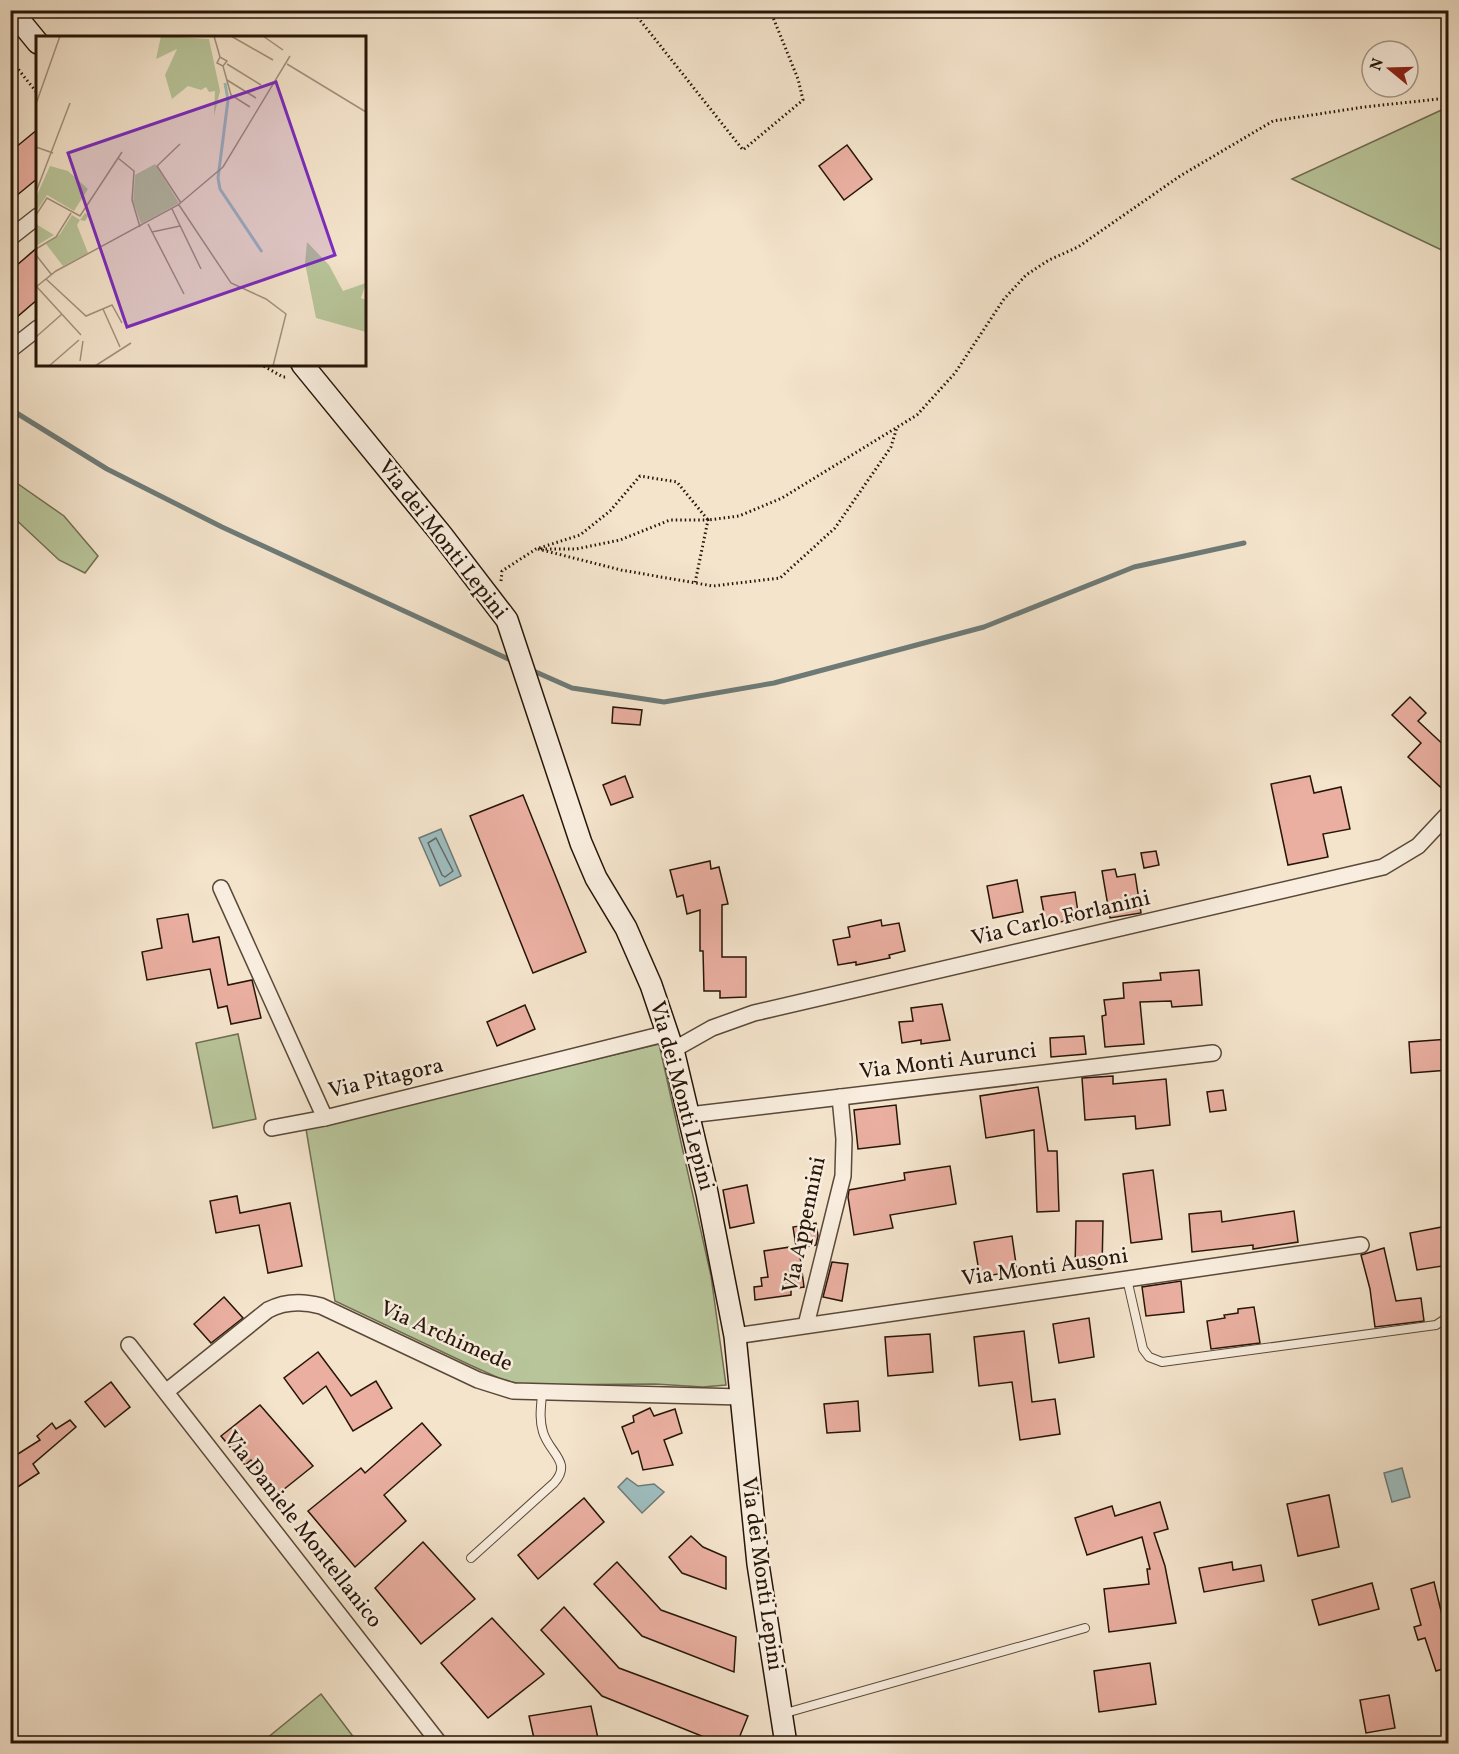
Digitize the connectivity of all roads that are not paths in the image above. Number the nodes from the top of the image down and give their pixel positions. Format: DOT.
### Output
graph roads {
  1 [pos="11,10"];
  2 [pos="36,41"];
  3 [pos="36,218"];
  4 [pos="10,238"];
  5 [pos="36,330"];
  6 [pos="10,350"];
  7 [pos="304,366"];
  8 [pos="1449,814"];
  9 [pos="221,888"];
  10 [pos="670,1042"];
  11 [pos="1213,1053"];
  12 [pos="840,1097"];
  13 [pos="689,1115"];
  14 [pos="325,1118"];
  15 [pos="272,1128"];
  16 [pos="1361,1245"];
  17 [pos="1127,1279"];
  18 [pos="1449,1317"];
  19 [pos="806,1325"];
  20 [pos="735,1336"];
  21 [pos="129,1345"];
  22 [pos="166,1391"];
  23 [pos="542,1394"];
  24 [pos="741,1397"];
  25 [pos="471,1558"];
  26 [pos="1085,1628"];
  27 [pos="781,1714"];
  28 [pos="440,1743"];
  29 [pos="786,1743"];
  1 -- 2 [label="street"];
  3 -- 4 [label="street"];
  5 -- 6 [label="street"];
  7 -- 10 [label="street, Via dei Monti Lepini"];
  8 -- 10 [label="street, Via Carlo Forlanini"];
  9 -- 14 [label="street, Via Pitagora"];
  10 -- 13 [label="street, Via dei Monti Lepini"];
  10 -- 14 [label="street, Via Pitagora"];
  11 -- 12 [label="street, Via Monti Aurunci"];
  12 -- 13 [label="street, Via Monti Aurunci"];
  12 -- 19 [label="street, Via Appennini"];
  13 -- 20 [label="street, Via dei Monti Lepini"];
  14 -- 15 [label="street"];
  16 -- 17 [label="street, Via Monti Ausoni"];
  17 -- 18 [label="lane"];
  17 -- 19 [label="street, Via Monti Ausoni"];
  19 -- 20 [label="street, Via Monti Ausoni"];
  20 -- 24 [label="street, Via dei Monti Lepini"];
  21 -- 22 [label="street, Via Daniele Montellanico"];
  22 -- 23 [label="street, Via Archimede"];
  22 -- 28 [label="street, Via Daniele Montellanico"];
  23 -- 24 [label="street, Via Archimede"];
  23 -- 25 [label="lane"];
  24 -- 27 [label="street, Via dei Monti Lepini"];
  26 -- 27 [label="lane"];
  27 -- 29 [label="street, Via dei Monti Lepini"];
}
